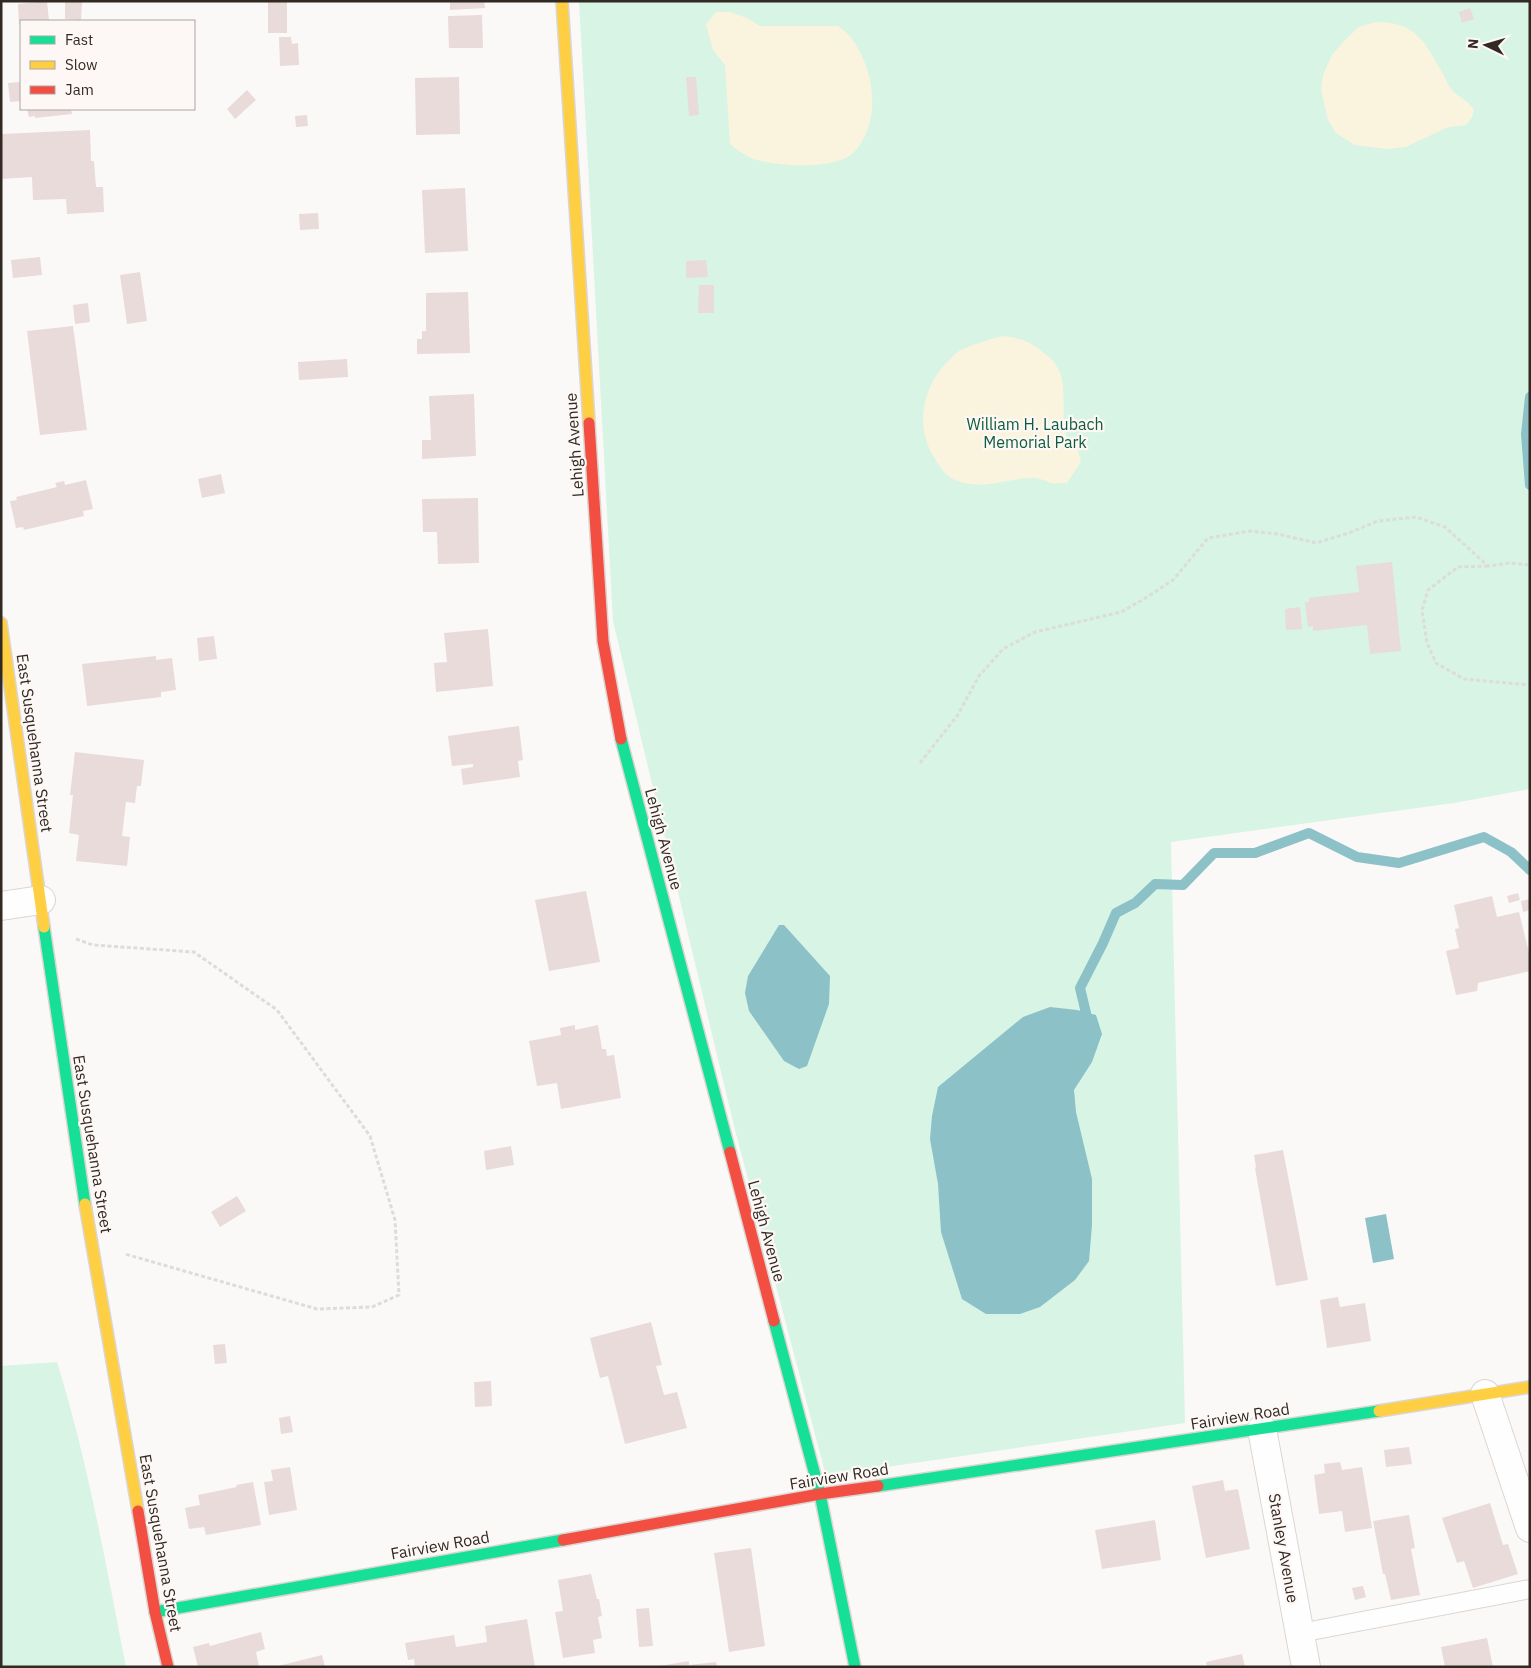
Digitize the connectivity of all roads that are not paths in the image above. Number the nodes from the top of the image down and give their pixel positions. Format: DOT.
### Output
graph roads {
  1 [pos="562,1"];
  2 [pos="1,624"];
  3 [pos="41,900"];
  4 [pos="1,906"];
  5 [pos="1530,1387"];
  6 [pos="1485,1394"];
  7 [pos="1262,1429"];
  8 [pos="820,1494"];
  9 [pos="1530,1528"];
  10 [pos="1530,1589"];
  11 [pos="155,1612"];
  12 [pos="1300,1633"];
  13 [pos="168,1667"];
  14 [pos="855,1667"];
  15 [pos="1306,1667"];
  1 -- 8 [label="street, Lehigh Avenue"];
  2 -- 3 [label="street, East Susquehanna Street"];
  3 -- 4 [label="street"];
  3 -- 11 [label="street, East Susquehanna Street"];
  5 -- 6 [label="street, Fairview Road"];
  6 -- 7 [label="street, Fairview Road"];
  6 -- 9 [label="street"];
  7 -- 8 [label="street, Fairview Road"];
  7 -- 12 [label="street, Stanley Avenue"];
  8 -- 11 [label="street, Fairview Road"];
  8 -- 14 [label="street, Lehigh Avenue"];
  10 -- 12 [label="lane"];
  11 -- 13 [label="street, East Susquehanna Street"];
  12 -- 15 [label="street, Stanley Avenue"];
}
